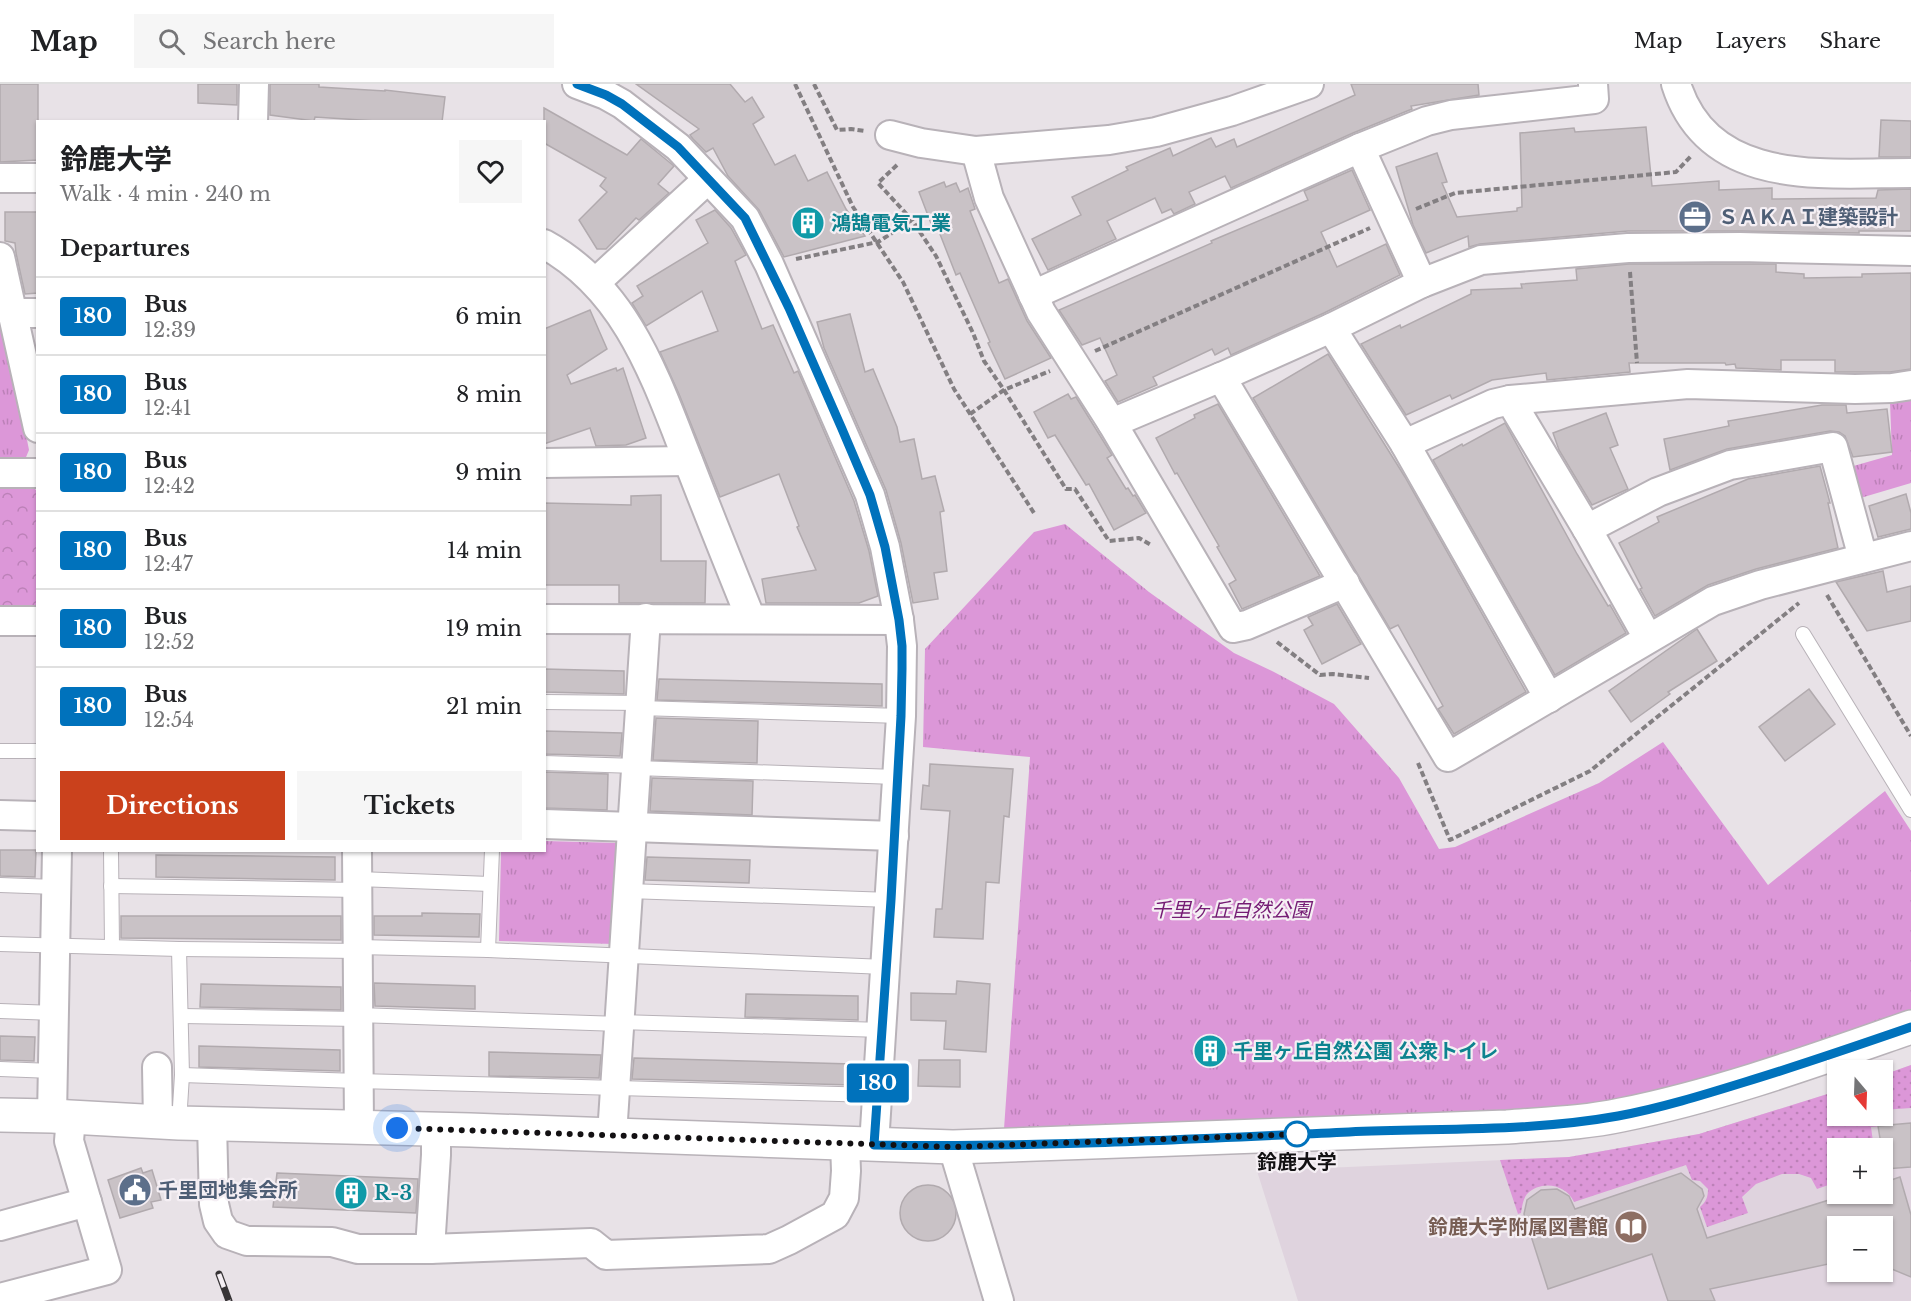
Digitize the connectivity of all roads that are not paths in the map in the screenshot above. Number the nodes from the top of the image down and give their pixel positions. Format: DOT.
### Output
graph roads {
  1 [pos="254,84"];
  2 [pos="577,84"];
  3 [pos="1309,84"];
  4 [pos="1593,84"];
  5 [pos="1676,84"];
  6 [pos="253,120"];
  7 [pos="890,135"];
  8 [pos="1360,148"];
  9 [pos="976,151"];
  10 [pos="1911,173"];
  11 [pos="0,178"];
  12 [pos="36,178"];
  13 [pos="708,179"];
  14 [pos="546,245"];
  15 [pos="1911,251"];
  16 [pos="0,257"];
  17 [pos="596,282"];
  18 [pos="1422,283"];
  19 [pos="1033,295"];
  20 [pos="25,313"];
  21 [pos="1331,328"];
  22 [pos="1221,377"];
  23 [pos="1911,385"];
  24 [pos="1510,400"];
  25 [pos="36,410"];
  26 [pos="1112,423"];
  27 [pos="1405,444"];
  28 [pos="688,461"];
  29 [pos="546,463"];
  30 [pos="0,473"];
  31 [pos="36,473"];
  32 [pos="1587,529"];
  33 [pos="1911,546"];
  34 [pos="1863,558"];
  35 [pos="1345,583"];
  36 [pos="646,618"];
  37 [pos="546,619"];
  38 [pos="751,619"];
  39 [pos="899,620"];
  40 [pos="0,621"];
  41 [pos="36,621"];
  42 [pos="1803,634"];
  43 [pos="1648,638"];
  44 [pos="1549,698"];
  45 [pos="546,702"];
  46 [pos="640,705"];
  47 [pos="901,716"];
  48 [pos="0,751"];
  49 [pos="36,751"];
  50 [pos="546,763"];
  51 [pos="636,767"];
  52 [pos="897,777"];
  53 [pos="1911,810"];
  54 [pos="0,815"];
  55 [pos="36,816"];
  56 [pos="546,824"];
  57 [pos="632,827"];
  58 [pos="894,836"];
  59 [pos="57,852"];
  60 [pos="111,852"];
  61 [pos="357,852"];
  62 [pos="492,852"];
  63 [pos="358,884"];
  64 [pos="490,884"];
  65 [pos="0,885"];
  66 [pos="111,886"];
  67 [pos="56,887"];
  68 [pos="628,891"];
  69 [pos="891,900"];
  70 [pos="0,944"];
  71 [pos="56,946"];
  72 [pos="112,947"];
  73 [pos="358,949"];
  74 [pos="179,950"];
  75 [pos="488,950"];
  76 [pos="623,956"];
  77 [pos="885,967"];
  78 [pos="0,1011"];
  79 [pos="55,1013"];
  80 [pos="182,1016"];
  81 [pos="358,1017"];
  82 [pos="620,1023"];
  83 [pos="1911,1027"];
  84 [pos="882,1030"];
  85 [pos="0,1069"];
  86 [pos="54,1071"];
  87 [pos="169,1071"];
  88 [pos="358,1081"];
  89 [pos="615,1088"];
  90 [pos="877,1095"];
  91 [pos="0,1115"];
  92 [pos="61,1116"];
  93 [pos="168,1122"];
  94 [pos="212,1124"];
  95 [pos="358,1127"];
  96 [pos="436,1129"];
  97 [pos="612,1135"];
  98 [pos="859,1144"];
  99 [pos="953,1147"];
  100 [pos="87,1202"];
  101 [pos="0,1226"];
  102 [pos="430,1249"];
  103 [pos="0,1298"];
  104 [pos="999,1301"];
  1 -- 6 [label="street"];
  2 -- 13 [label="street"];
  3 -- 9 [label="street"];
  4 -- 8 [label="street"];
  5 -- 10 [label="street"];
  7 -- 9 [label="street"];
  8 -- 18 [label="street"];
  8 -- 19 [label="street"];
  9 -- 19 [label="street"];
  11 -- 12 [label="street"];
  13 -- 17 [label="street"];
  13 -- 39 [label="street"];
  14 -- 17 [label="street"];
  15 -- 18 [label="street"];
  16 -- 20 [label="street"];
  17 -- 28 [label="street"];
  18 -- 21 [label="street"];
  19 -- 26 [label="street"];
  20 -- 25 [label="street"];
  21 -- 22 [label="street"];
  21 -- 27 [label="street"];
  22 -- 26 [label="street"];
  22 -- 35 [label="street"];
  23 -- 24 [label="street"];
  24 -- 27 [label="street"];
  24 -- 32 [label="street"];
  26 -- 35 [label="street"];
  27 -- 44 [label="street"];
  28 -- 29 [label="street"];
  28 -- 38 [label="street"];
  30 -- 31 [label="street"];
  32 -- 34 [label="street"];
  32 -- 43 [label="street"];
  33 -- 34 [label="street"];
  34 -- 43 [label="street"];
  35 -- 44 [label="street"];
  36 -- 37 [label="street"];
  36 -- 38 [label="street"];
  36 -- 46 [label="street"];
  38 -- 39 [label="street"];
  39 -- 47 [label="street"];
  40 -- 41 [label="street"];
  42 -- 53 [label="lane"];
  43 -- 44 [label="street"];
  45 -- 46 [label="lane"];
  46 -- 47 [label="lane"];
  46 -- 51 [label="street"];
  47 -- 52 [label="street"];
  48 -- 49 [label="lane"];
  50 -- 51 [label="lane"];
  51 -- 52 [label="lane"];
  51 -- 57 [label="street"];
  52 -- 58 [label="street"];
  54 -- 55 [label="street"];
  56 -- 57 [label="street"];
  57 -- 58 [label="street"];
  57 -- 68 [label="street"];
  58 -- 69 [label="street"];
  59 -- 67 [label="street"];
  60 -- 66 [label="lane"];
  61 -- 63 [label="street"];
  62 -- 64 [label="lane"];
  63 -- 64 [label="lane"];
  63 -- 66 [label="lane"];
  63 -- 73 [label="street"];
  64 -- 75 [label="lane"];
  65 -- 67 [label="lane"];
  66 -- 72 [label="lane"];
  67 -- 71 [label="street"];
  68 -- 69 [label="lane"];
  68 -- 76 [label="street"];
  69 -- 77 [label="street"];
  70 -- 71 [label="lane"];
  71 -- 72 [label="lane"];
  71 -- 79 [label="street"];
  72 -- 74 [label="lane"];
  73 -- 74 [label="lane"];
  73 -- 75 [label="lane"];
  73 -- 81 [label="street"];
  74 -- 80 [label="lane"];
  75 -- 76 [label="lane"];
  76 -- 77 [label="lane"];
  76 -- 82 [label="street"];
  77 -- 84 [label="street"];
  78 -- 79 [label="lane"];
  79 -- 86 [label="street"];
  80 -- 81 [label="lane"];
  80 -- 87 [label="lane"];
  81 -- 82 [label="lane"];
  81 -- 88 [label="street"];
  82 -- 84 [label="lane"];
  82 -- 89 [label="street"];
  83 -- 99 [label="street"];
  84 -- 90 [label="street"];
  85 -- 86 [label="lane"];
  86 -- 92 [label="street"];
  87 -- 88 [label="lane"];
  87 -- 93 [label="street"];
  88 -- 89 [label="lane"];
  88 -- 95 [label="street"];
  89 -- 90 [label="lane"];
  89 -- 97 [label="street"];
  90 -- 98 [label="street"];
  91 -- 92 [label="street"];
  92 -- 93 [label="street"];
  92 -- 100 [label="street"];
  93 -- 94 [label="street"];
  94 -- 95 [label="street"];
  94 -- 102 [label="street"];
  95 -- 96 [label="street"];
  96 -- 97 [label="street"];
  96 -- 102 [label="street"];
  97 -- 98 [label="street"];
  98 -- 99 [label="street"];
  98 -- 102 [label="street"];
  99 -- 104 [label="street"];
  100 -- 101 [label="street"];
  100 -- 103 [label="street"];
}
